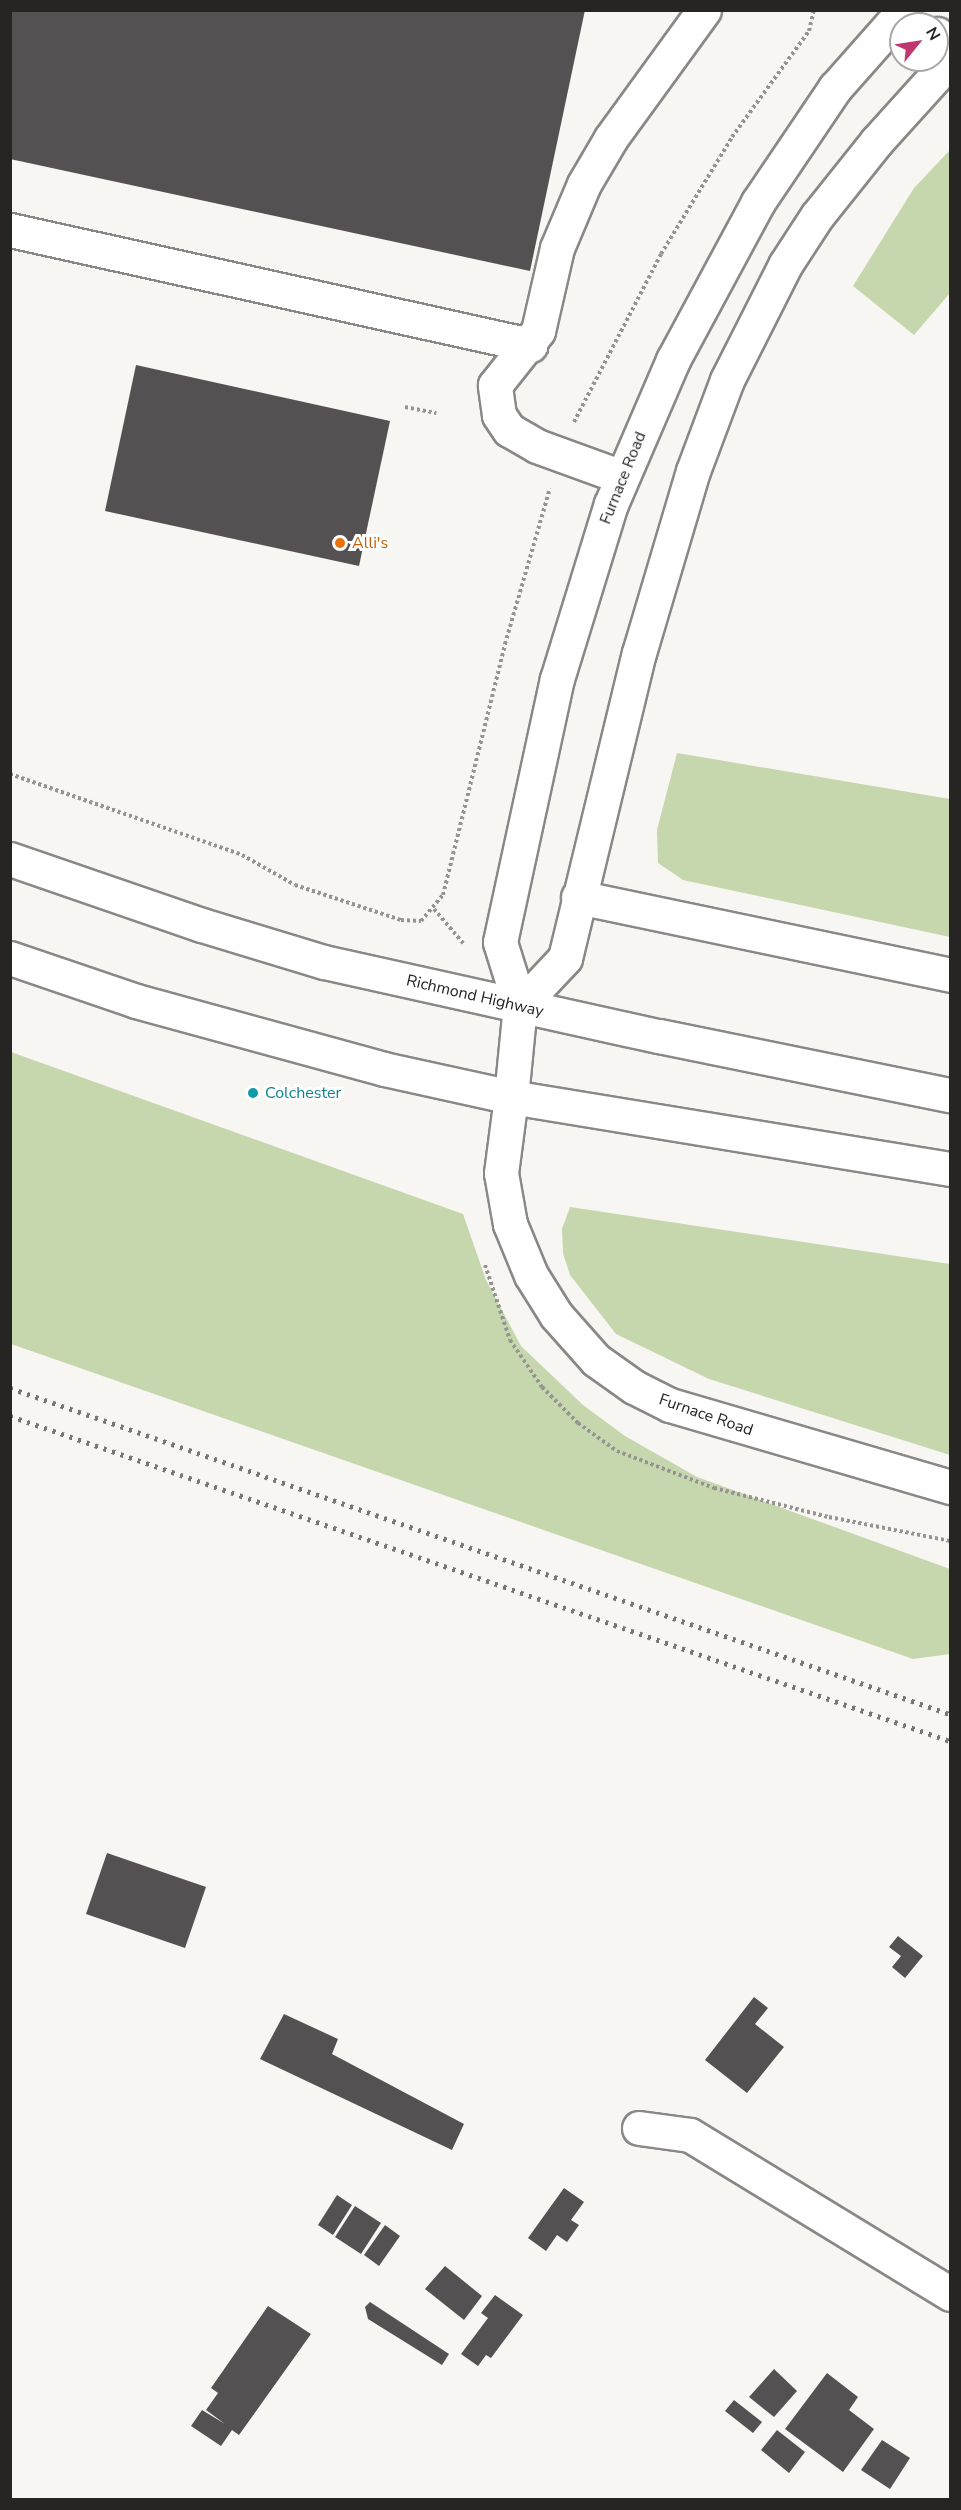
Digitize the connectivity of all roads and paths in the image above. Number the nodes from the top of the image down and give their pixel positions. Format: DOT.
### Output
graph roads {
  1 [pos="704,10"];
  2 [pos="814,10"];
  3 [pos="906,10"];
  4 [pos="951,60"];
  5 [pos="10,230"];
  6 [pos="530,345"];
  7 [pos="405,406"];
  8 [pos="436,413"];
  9 [pos="576,416"];
  10 [pos="622,477"];
  11 [pos="548,495"];
  12 [pos="10,774"];
  13 [pos="10,858"];
  14 [pos="578,897"];
  15 [pos="10,958"];
  16 [pos="951,975"];
  17 [pos="520,1006"];
  18 [pos="951,1095"];
  19 [pos="511,1097"];
  20 [pos="951,1169"];
  21 [pos="510,1340"];
  22 [pos="951,1487"];
  23 [pos="951,1541"];
  24 [pos="639,2128"];
  25 [pos="951,2294"];
  1 -- 6 [label="main road"];
  2 -- 9 [label="path"];
  3 -- 10 [label="main road, Furnace Road"];
  4 -- 14 [label="main road"];
  5 -- 6 [label="main road"];
  6 -- 10 [label="main road"];
  7 -- 8 [label="path"];
  10 -- 17 [label="main road, Furnace Road"];
  11 -- 12 [label="path"];
  13 -- 17 [label="main road, Richmond Highway"];
  14 -- 16 [label="main road"];
  14 -- 17 [label="main road"];
  15 -- 19 [label="main road"];
  17 -- 18 [label="main road, Richmond Highway"];
  17 -- 19 [label="main road, Furnace Road"];
  19 -- 20 [label="main road"];
  19 -- 22 [label="main road, Furnace Road"];
  21 -- 23 [label="path"];
  24 -- 25 [label="main road"];
}
